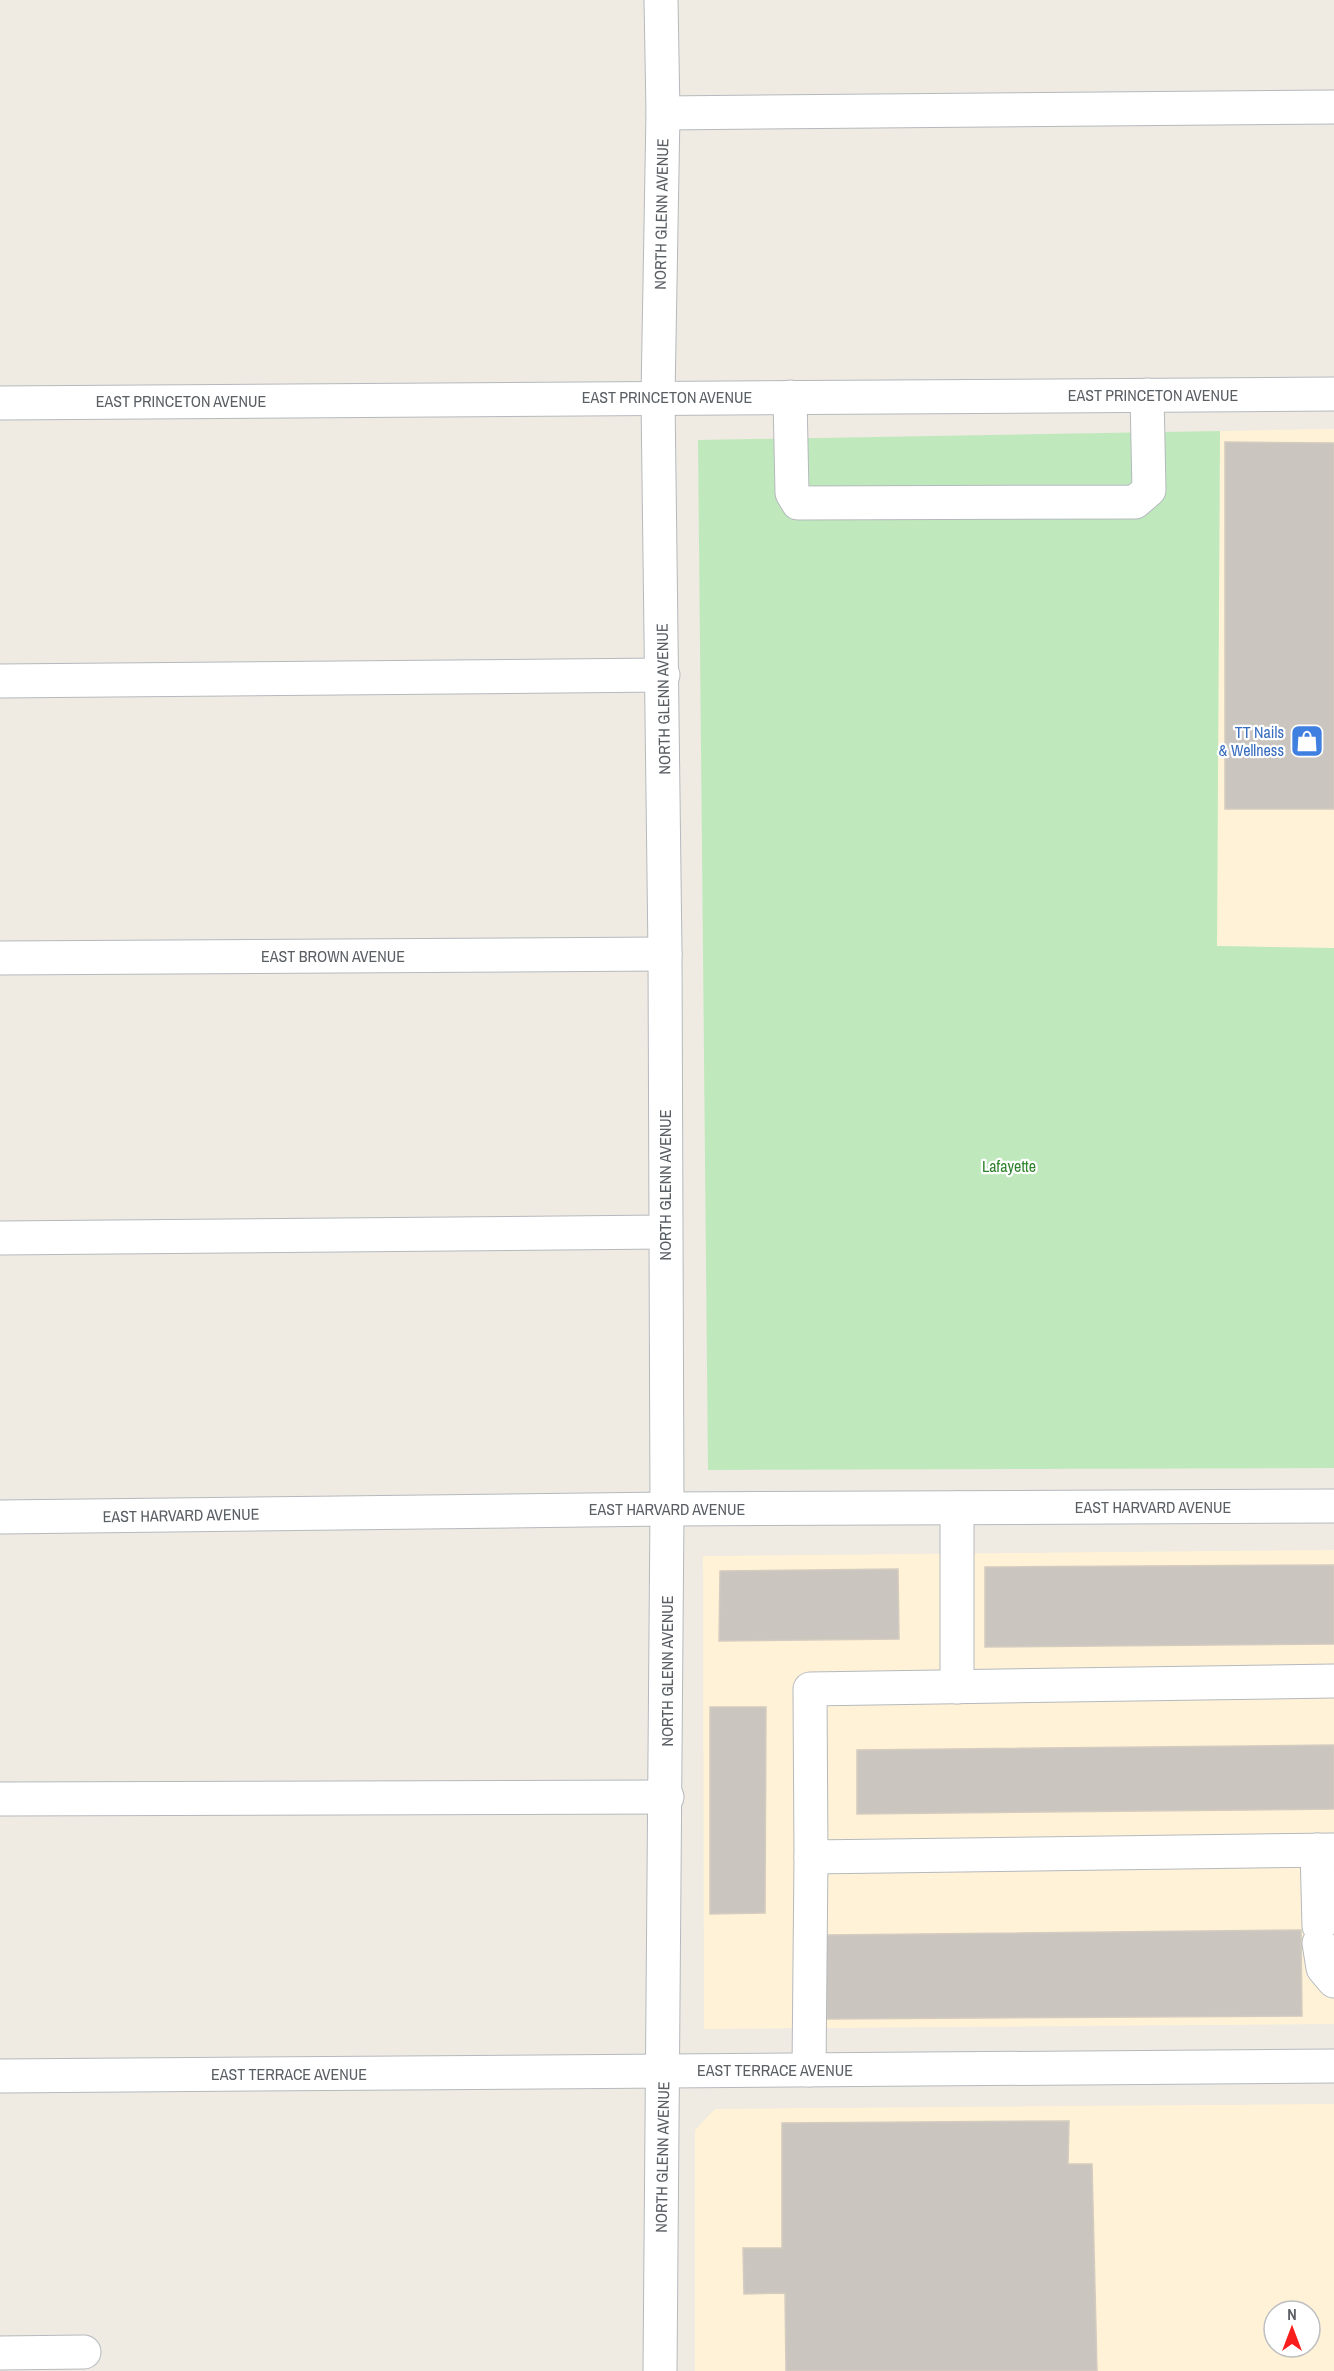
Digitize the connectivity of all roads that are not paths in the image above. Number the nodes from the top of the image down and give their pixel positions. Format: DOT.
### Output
graph roads {
  1 [pos="661,0"];
  2 [pos="1334,107"];
  3 [pos="663,113"];
  4 [pos="1334,394"];
  5 [pos="1147,395"];
  6 [pos="658,397"];
  7 [pos="790,397"];
  8 [pos="0,403"];
  9 [pos="663,675"];
  10 [pos="0,681"];
  11 [pos="666,954"];
  12 [pos="0,958"];
  13 [pos="664,1232"];
  14 [pos="0,1238"];
  15 [pos="1334,1506"];
  16 [pos="957,1508"];
  17 [pos="668,1509"];
  18 [pos="0,1517"];
  19 [pos="1334,1681"];
  20 [pos="957,1687"];
  21 [pos="667,1797"];
  22 [pos="0,1799"];
  23 [pos="1325,1850"];
  24 [pos="811,1857"];
  25 [pos="1334,1981"];
  26 [pos="1334,2066"];
  27 [pos="809,2070"];
  28 [pos="663,2071"];
  29 [pos="0,2076"];
  30 [pos="84,2352"];
  31 [pos="0,2354"];
  32 [pos="660,2371"];
  1 -- 3 [label="street, NORTH GLENN AVENUE"];
  2 -- 3 [label="street"];
  3 -- 6 [label="street, NORTH GLENN AVENUE"];
  4 -- 5 [label="street, EAST PRINCETON AVENUE"];
  5 -- 7 [label="street, EAST PRINCETON AVENUE"];
  5 -- 7 [label="street"];
  6 -- 7 [label="street, EAST PRINCETON AVENUE"];
  6 -- 8 [label="street, EAST PRINCETON AVENUE"];
  6 -- 9 [label="street, NORTH GLENN AVENUE"];
  9 -- 10 [label="street"];
  9 -- 11 [label="street, NORTH GLENN AVENUE"];
  11 -- 12 [label="street, EAST BROWN AVENUE"];
  11 -- 13 [label="street, NORTH GLENN AVENUE"];
  13 -- 14 [label="street"];
  13 -- 17 [label="street, NORTH GLENN AVENUE"];
  15 -- 16 [label="street, EAST HARVARD AVENUE"];
  16 -- 17 [label="street, EAST HARVARD AVENUE"];
  16 -- 20 [label="street"];
  17 -- 18 [label="street, EAST HARVARD AVENUE"];
  17 -- 21 [label="street, NORTH GLENN AVENUE"];
  19 -- 20 [label="street"];
  20 -- 24 [label="street"];
  21 -- 22 [label="street"];
  21 -- 28 [label="street, NORTH GLENN AVENUE"];
  23 -- 24 [label="street"];
  23 -- 25 [label="street"];
  24 -- 27 [label="street"];
  26 -- 27 [label="street, EAST TERRACE AVENUE"];
  27 -- 28 [label="street, EAST TERRACE AVENUE"];
  28 -- 29 [label="street, EAST TERRACE AVENUE"];
  28 -- 32 [label="street, NORTH GLENN AVENUE"];
  30 -- 31 [label="street"];
}
